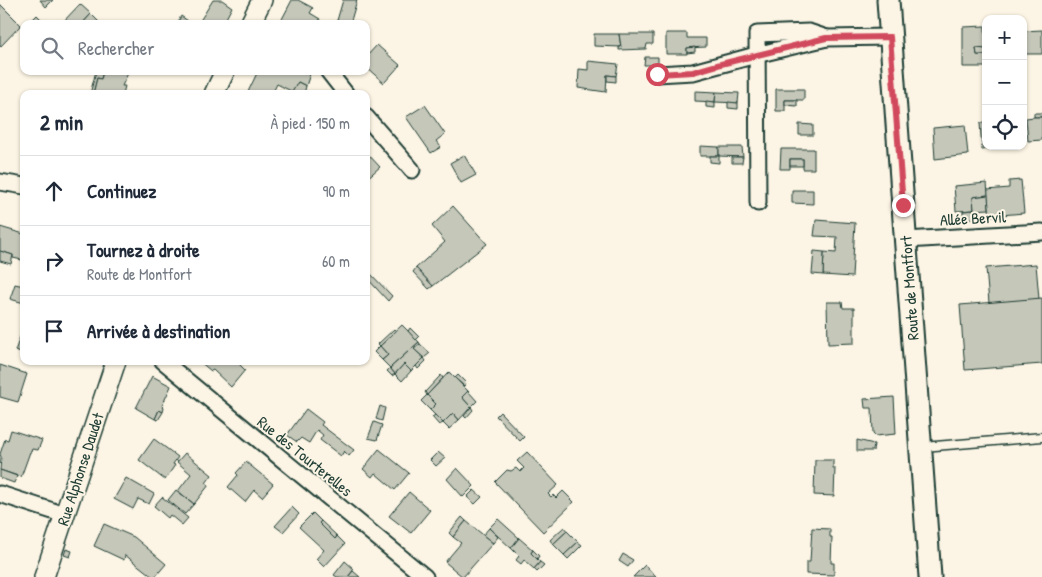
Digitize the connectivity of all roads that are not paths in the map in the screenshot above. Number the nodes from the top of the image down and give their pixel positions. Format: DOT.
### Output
graph roads {
  1 [pos="888,0"];
  2 [pos="259,1"];
  3 [pos="254,20"];
  4 [pos="890,37"];
  5 [pos="756,55"];
  6 [pos="657,74"];
  7 [pos="223,75"];
  8 [pos="331,75"];
  9 [pos="216,90"];
  10 [pos="343,90"];
  11 [pos="370,121"];
  12 [pos="412,170"];
  13 [pos="0,182"];
  14 [pos="20,185"];
  15 [pos="758,203"];
  16 [pos="1042,232"];
  17 [pos="906,240"];
  18 [pos="115,365"];
  19 [pos="167,365"];
  20 [pos="1042,437"];
  21 [pos="921,448"];
  22 [pos="0,494"];
  23 [pos="64,515"];
  24 [pos="44,577"];
  25 [pos="425,577"];
  26 [pos="930,577"];
  1 -- 4 [label="main road, Route de Montfort"];
  2 -- 3 [label="street"];
  4 -- 5 [label="street"];
  4 -- 17 [label="main road, Route de Montfort"];
  5 -- 6 [label="street"];
  5 -- 15 [label="street"];
  7 -- 9 [label="street"];
  8 -- 10 [label="street"];
  11 -- 12 [label="street"];
  13 -- 14 [label="street"];
  16 -- 17 [label="street, Allée Bervil"];
  17 -- 21 [label="main road, Route de Montfort"];
  18 -- 23 [label="street, Rue Alphonse Daudet"];
  19 -- 25 [label="street, Rue des Tourterelles"];
  20 -- 21 [label="lane"];
  21 -- 26 [label="main road, Route de Montfort"];
  22 -- 23 [label="street"];
  23 -- 24 [label="street, Rue Alphonse Daudet"];
}
